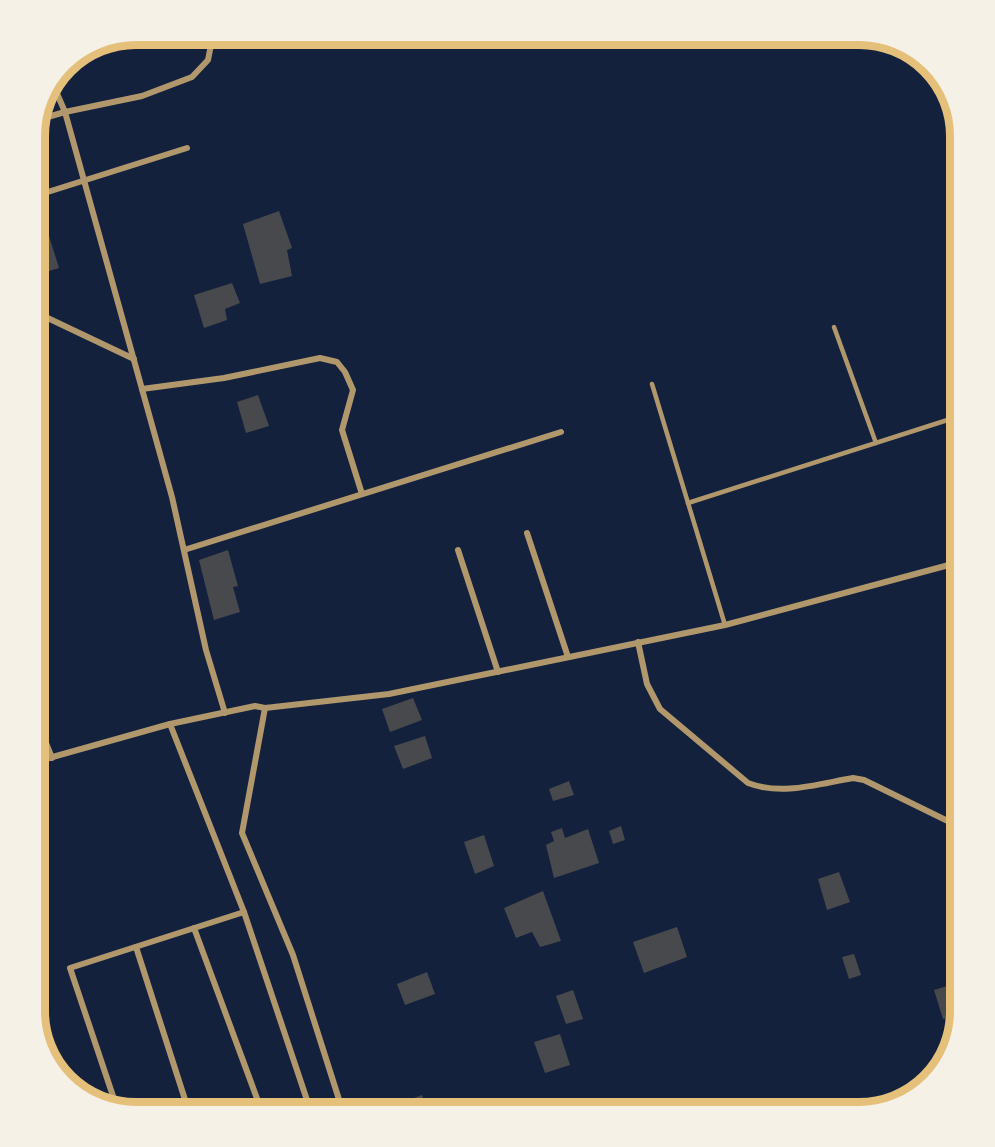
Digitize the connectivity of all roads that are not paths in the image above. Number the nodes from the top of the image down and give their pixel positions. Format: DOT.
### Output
graph roads {
  1 [pos="211,45"];
  2 [pos="56,92"];
  3 [pos="65,112"];
  4 [pos="47,117"];
  5 [pos="188,148"];
  6 [pos="83,183"];
  7 [pos="45,193"];
  8 [pos="45,317"];
  9 [pos="834,327"];
  10 [pos="134,359"];
  11 [pos="652,384"];
  12 [pos="142,390"];
  13 [pos="950,419"];
  14 [pos="561,432"];
  15 [pos="876,443"];
  16 [pos="362,494"];
  17 [pos="688,503"];
  18 [pos="527,533"];
  19 [pos="184,550"];
  20 [pos="458,550"];
  21 [pos="950,565"];
  22 [pos="725,625"];
  23 [pos="638,642"];
  24 [pos="568,657"];
  25 [pos="498,672"];
  26 [pos="265,708"];
  27 [pos="225,712"];
  28 [pos="170,724"];
  29 [pos="45,741"];
  30 [pos="52,758"];
  31 [pos="45,760"];
  32 [pos="950,821"];
  33 [pos="244,912"];
  34 [pos="194,928"];
  35 [pos="136,946"];
  36 [pos="114,1099"];
  37 [pos="186,1102"];
  38 [pos="258,1102"];
  39 [pos="307,1102"];
  40 [pos="340,1102"];
  1 -- 3 [label="street"];
  2 -- 3 [label="street"];
  3 -- 4 [label="street"];
  3 -- 6 [label="street"];
  5 -- 6 [label="street"];
  6 -- 7 [label="street"];
  6 -- 10 [label="street"];
  8 -- 10 [label="street"];
  9 -- 15 [label="lane"];
  10 -- 12 [label="street"];
  11 -- 17 [label="lane"];
  12 -- 16 [label="street"];
  12 -- 19 [label="street"];
  13 -- 15 [label="lane"];
  14 -- 16 [label="street"];
  15 -- 17 [label="lane"];
  16 -- 19 [label="street"];
  17 -- 22 [label="lane"];
  18 -- 24 [label="street"];
  19 -- 27 [label="street"];
  20 -- 25 [label="street"];
  21 -- 22 [label="street"];
  22 -- 23 [label="street"];
  23 -- 24 [label="street"];
  23 -- 32 [label="street"];
  24 -- 25 [label="street"];
  25 -- 26 [label="street"];
  26 -- 27 [label="street"];
  26 -- 40 [label="street"];
  27 -- 28 [label="street"];
  28 -- 30 [label="street"];
  28 -- 33 [label="street"];
  29 -- 30 [label="street"];
  30 -- 31 [label="street"];
  33 -- 34 [label="street"];
  33 -- 39 [label="street"];
  34 -- 35 [label="street"];
  34 -- 38 [label="street"];
  35 -- 36 [label="street"];
  35 -- 37 [label="street"];
}
